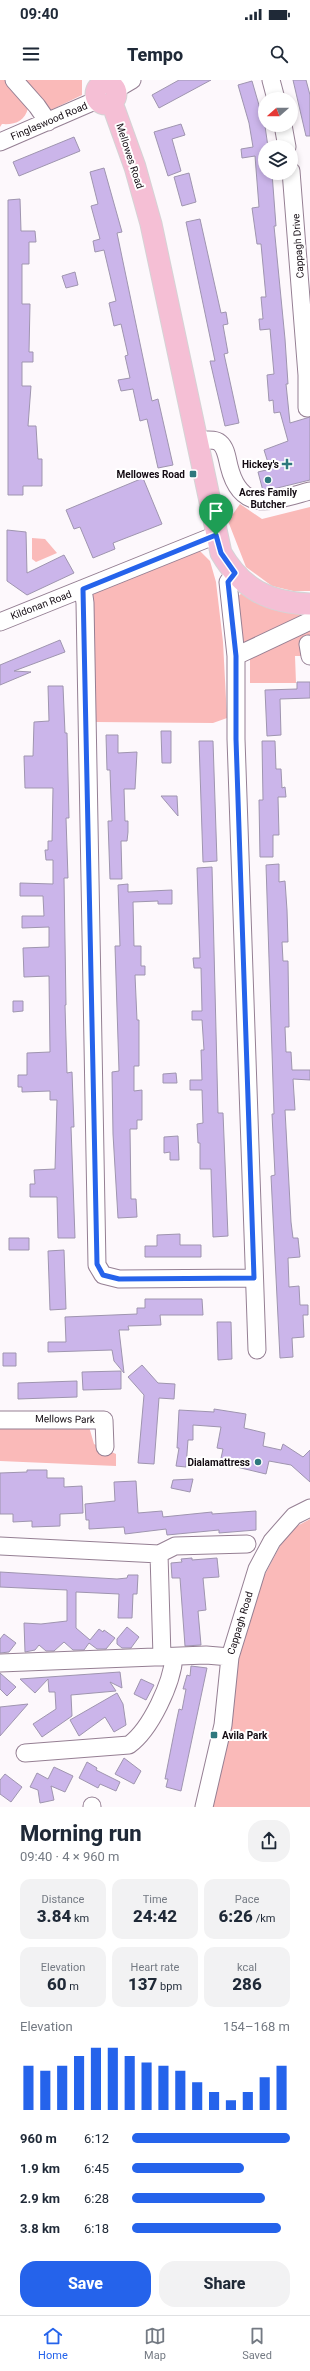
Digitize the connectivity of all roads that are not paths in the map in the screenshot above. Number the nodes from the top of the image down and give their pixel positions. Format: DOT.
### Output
graph roads {
  1 [pos="14,80"];
  2 [pos="271,80"];
  3 [pos="110,90"];
  4 [pos="274,92"];
  5 [pos="48,122"];
  6 [pos="0,142"];
  7 [pos="292,180"];
  8 [pos="307,322"];
  9 [pos="307,408"];
  10 [pos="196,440"];
  11 [pos="310,491"];
  12 [pos="216,535"];
  13 [pos="235,573"];
  14 [pos="83,589"];
  15 [pos="310,604"];
  16 [pos="310,621"];
  17 [pos="0,622"];
  18 [pos="236,656"];
  19 [pos="254,1278"];
  20 [pos="257,1350"];
  21 [pos="0,1420"];
  22 [pos="105,1447"];
  23 [pos="310,1508"];
  24 [pos="247,1544"];
  25 [pos="0,1546"];
  26 [pos="159,1554"];
  27 [pos="168,1657"];
  28 [pos="230,1657"];
  29 [pos="0,1663"];
  30 [pos="25,1753"];
  31 [pos="204,1807"];
  1 -- 5 [label="street"];
  2 -- 4 [label="street"];
  3 -- 5 [label="street, Finglaswood Road"];
  3 -- 10 [label="main road, Mellowes Road"];
  5 -- 6 [label="street, Finglaswood Road"];
  7 -- 8 [label="street, Cappagh Drive"];
  8 -- 9 [label="street, Cappagh Drive"];
  10 -- 11 [label="street"];
  10 -- 12 [label="main road, Mellowes Road"];
  12 -- 13 [label="main road, Mellowes Road"];
  12 -- 14 [label="street, Kildonan Road"];
  13 -- 15 [label="main road, Mellowes Road"];
  13 -- 18 [label="street"];
  14 -- 17 [label="street, Kildonan Road"];
  14 -- 19 [label="street"];
  16 -- 18 [label="street"];
  18 -- 19 [label="street"];
  19 -- 20 [label="street"];
  21 -- 22 [label="street, Mellows Park"];
  23 -- 28 [label="street, Cappagh Road"];
  24 -- 26 [label="street"];
  25 -- 26 [label="street"];
  26 -- 27 [label="street"];
  27 -- 28 [label="street"];
  27 -- 29 [label="street"];
  27 -- 30 [label="street"];
  28 -- 31 [label="street, Cappagh Road"];
}
